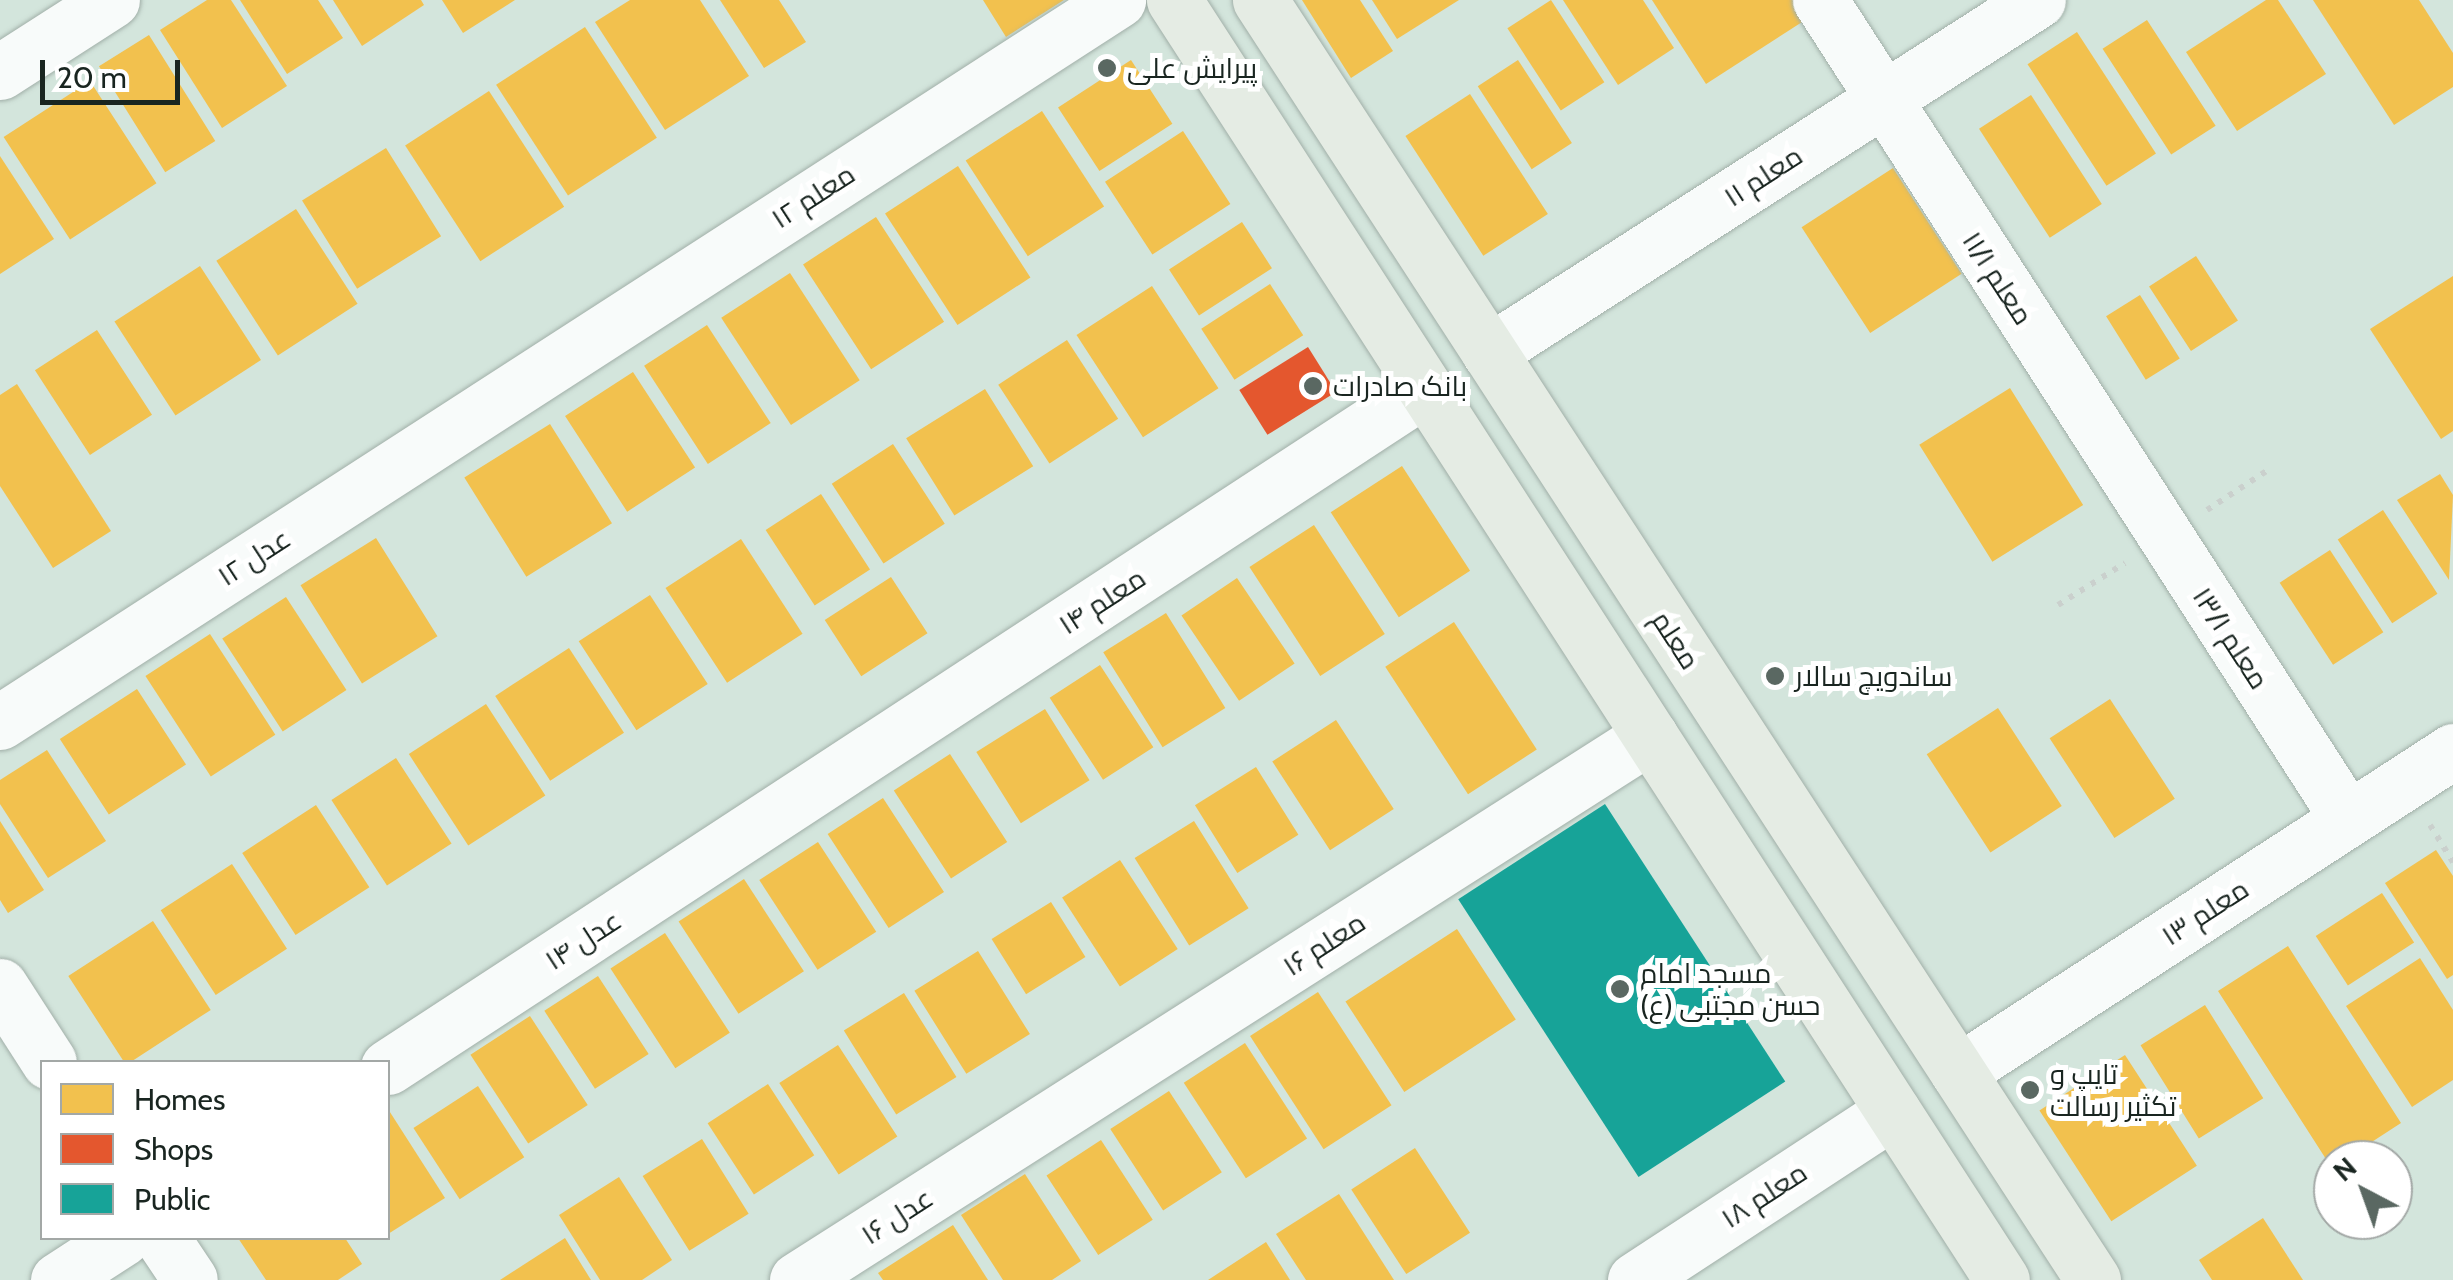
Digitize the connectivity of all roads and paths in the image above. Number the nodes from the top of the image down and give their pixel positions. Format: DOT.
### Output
graph roads {
  1 [pos="112,0"];
  2 [pos="1118,0"];
  3 [pos="1174,0"];
  4 [pos="1260,0"];
  5 [pos="1820,0"];
  6 [pos="2038,0"];
  7 [pos="0,72"];
  8 [pos="1883,99"];
  9 [pos="1489,352"];
  10 [pos="1425,389"];
  11 [pos="508,393"];
  12 [pos="2114,457"];
  13 [pos="0,722"];
  14 [pos="1650,736"];
  15 [pos="2453,751"];
  16 [pos="779,814"];
  17 [pos="2348,820"];
  18 [pos="0,986"];
  19 [pos="48,1060"];
  20 [pos="390,1066"];
  21 [pos="1958,1072"];
  22 [pos="1893,1111"];
  23 [pos="998,1152"];
  24 [pos="120,1240"];
  25 [pos="163,1240"];
  26 [pos="58,1280"];
  27 [pos="190,1280"];
  28 [pos="797,1280"];
  29 [pos="1635,1280"];
  30 [pos="2002,1280"];
  31 [pos="2093,1280"];
  1 -- 7 [label="street"];
  2 -- 11 [label="street, معلم ۱۲"];
  3 -- 10 [label="main road"];
  4 -- 9 [label="main road, معلم"];
  5 -- 8 [label="street, معلم ۱۱/۱"];
  6 -- 8 [label="street, معلم ۱۱"];
  8 -- 9 [label="street, معلم ۱۱"];
  8 -- 12 [label="street, معلم ۱۱/۱"];
  9 -- 21 [label="main road, معلم"];
  10 -- 14 [label="main road"];
  10 -- 16 [label="street, معلم ۱۴"];
  11 -- 13 [label="street, عدل ۱۲"];
  12 -- 17 [label="street, معلم ۱۳/۱"];
  14 -- 22 [label="main road"];
  14 -- 23 [label="street, معلم ۱۶‌"];
  15 -- 17 [label="street, معلم ۱۳"];
  16 -- 20 [label="street, عدل ۱۴"];
  17 -- 21 [label="street, معلم ۱۳"];
  18 -- 19 [label="street"];
  21 -- 31 [label="main road, معلم"];
  22 -- 29 [label="street, معلم ۱۸"];
  22 -- 30 [label="main road"];
  23 -- 28 [label="street, عدل ۱۶"];
  24 -- 26 [label="street"];
  25 -- 27 [label="street"];
}
